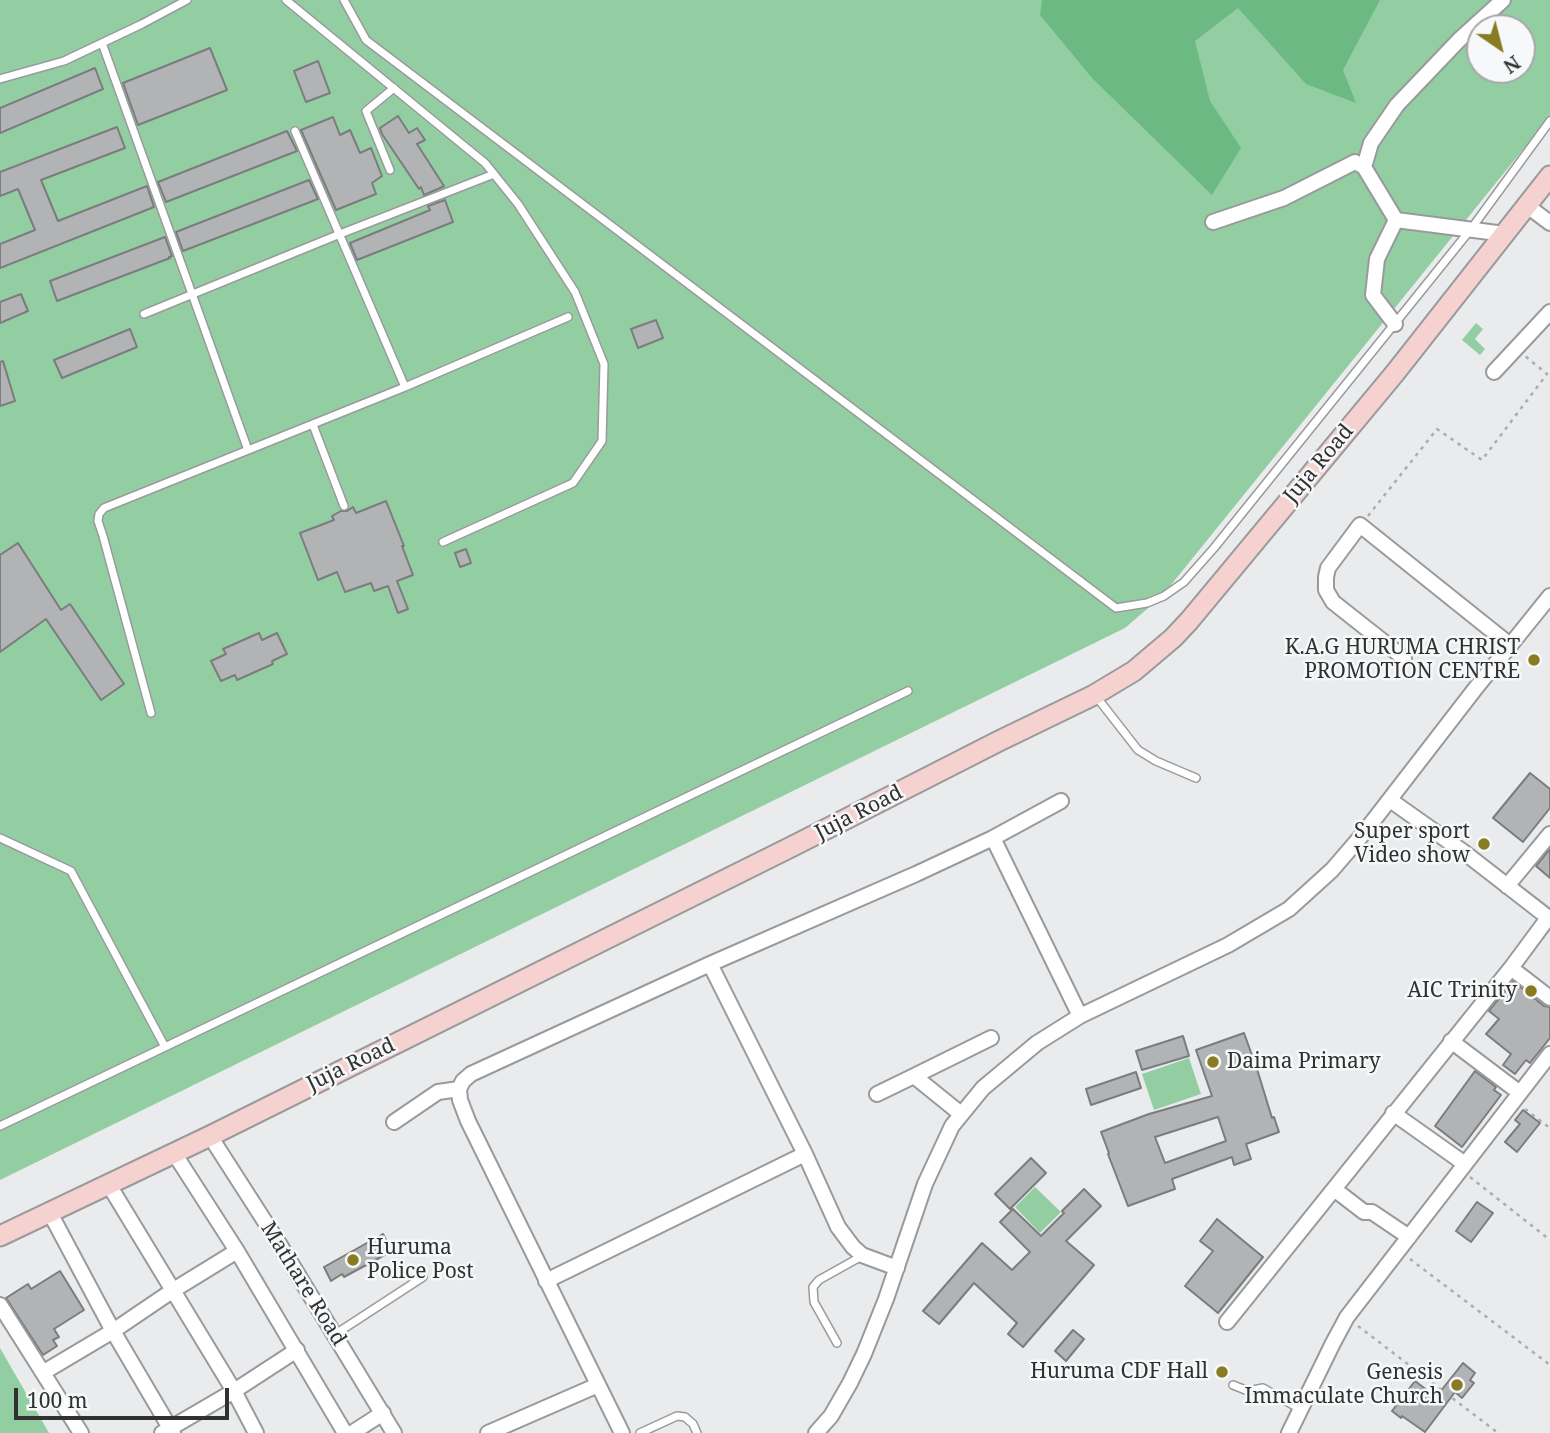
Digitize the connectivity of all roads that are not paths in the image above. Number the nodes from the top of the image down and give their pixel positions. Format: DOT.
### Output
graph roads {
  1 [pos="187,0"];
  2 [pos="286,0"];
  3 [pos="344,0"];
  4 [pos="1503,0"];
  5 [pos="102,43"];
  6 [pos="0,79"];
  7 [pos="394,88"];
  8 [pos="1550,121"];
  9 [pos="295,131"];
  10 [pos="1364,167"];
  11 [pos="390,170"];
  12 [pos="494,174"];
  13 [pos="1550,176"];
  14 [pos="1526,205"];
  15 [pos="1396,220"];
  16 [pos="1213,222"];
  17 [pos="1550,223"];
  18 [pos="1471,229"];
  19 [pos="340,234"];
  20 [pos="1505,234"];
  21 [pos="193,295"];
  22 [pos="1550,312"];
  23 [pos="144,314"];
  24 [pos="568,317"];
  25 [pos="1395,324"];
  26 [pos="1494,372"];
  27 [pos="405,387"];
  28 [pos="313,425"];
  29 [pos="248,450"];
  30 [pos="344,506"];
  31 [pos="443,542"];
  32 [pos="1550,596"];
  33 [pos="1510,645"];
  34 [pos="1404,658"];
  35 [pos="908,691"];
  36 [pos="1094,695"];
  37 [pos="151,713"];
  38 [pos="1196,778"];
  39 [pos="1390,800"];
  40 [pos="1062,801"];
  41 [pos="1550,834"];
  42 [pos="0,838"];
  43 [pos="993,838"];
  44 [pos="1507,886"];
  45 [pos="1549,918"];
  46 [pos="710,964"];
  47 [pos="1511,968"];
  48 [pos="1550,998"];
  49 [pos="1080,1016"];
  50 [pos="991,1038"];
  51 [pos="1451,1041"];
  52 [pos="165,1047"];
  53 [pos="1550,1054"];
  54 [pos="914,1076"];
  55 [pos="459,1090"];
  56 [pos="877,1094"];
  57 [pos="1517,1097"];
  58 [pos="1394,1113"];
  59 [pos="961,1114"];
  60 [pos="394,1122"];
  61 [pos="0,1126"];
  62 [pos="210,1136"];
  63 [pos="174,1153"];
  64 [pos="805,1154"];
  65 [pos="1463,1167"];
  66 [pos="108,1185"];
  67 [pos="1334,1189"];
  68 [pos="50,1213"];
  69 [pos="0,1236"];
  70 [pos="1409,1237"];
  71 [pos="236,1251"];
  72 [pos="862,1255"];
  73 [pos="897,1268"];
  74 [pos="423,1277"];
  75 [pos="546,1280"];
  76 [pos="172,1291"];
  77 [pos="0,1304"];
  78 [pos="1227,1322"];
  79 [pos="113,1331"];
  80 [pos="334,1335"];
  81 [pos="837,1343"];
  82 [pos="297,1350"];
  83 [pos="44,1372"];
  84 [pos="597,1385"];
  85 [pos="1233,1385"];
  86 [pos="234,1391"];
  87 [pos="1300,1409"];
  88 [pos="383,1413"];
  89 [pos="168,1431"];
  90 [pos="81,1433"];
  91 [pos="256,1433"];
  92 [pos="352,1433"];
  93 [pos="394,1433"];
  94 [pos="488,1433"];
  95 [pos="622,1433"];
  96 [pos="640,1433"];
  97 [pos="697,1433"];
  98 [pos="816,1433"];
  99 [pos="1289,1433"];
  1 -- 5 [label="lane"];
  2 -- 7 [label="lane"];
  3 -- 25 [label="lane"];
  4 -- 10 [label="street"];
  5 -- 6 [label="lane"];
  5 -- 21 [label="lane"];
  7 -- 11 [label="lane"];
  7 -- 12 [label="lane"];
  8 -- 18 [label="lane"];
  9 -- 19 [label="lane"];
  10 -- 15 [label="street"];
  10 -- 16 [label="street"];
  12 -- 19 [label="lane"];
  12 -- 31 [label="lane"];
  13 -- 14 [label="main road, Juja Road"];
  14 -- 17 [label="street"];
  14 -- 20 [label="main road, Juja Road"];
  15 -- 18 [label="street"];
  15 -- 25 [label="street"];
  18 -- 20 [label="street"];
  18 -- 25 [label="lane"];
  19 -- 21 [label="lane"];
  19 -- 27 [label="lane"];
  20 -- 36 [label="main road, Juja Road"];
  21 -- 23 [label="lane"];
  21 -- 29 [label="lane"];
  22 -- 26 [label="street"];
  24 -- 27 [label="lane"];
  27 -- 28 [label="lane"];
  28 -- 29 [label="lane"];
  28 -- 30 [label="lane"];
  29 -- 37 [label="lane"];
  32 -- 33 [label="street"];
  33 -- 34 [label="street"];
  33 -- 39 [label="street"];
  35 -- 52 [label="lane"];
  36 -- 38 [label="lane"];
  36 -- 62 [label="main road, Juja Road"];
  39 -- 44 [label="street"];
  39 -- 49 [label="street"];
  40 -- 43 [label="street"];
  41 -- 44 [label="street"];
  42 -- 52 [label="lane"];
  43 -- 46 [label="street"];
  43 -- 49 [label="street"];
  44 -- 45 [label="street"];
  45 -- 47 [label="street"];
  46 -- 55 [label="street"];
  46 -- 64 [label="street"];
  47 -- 48 [label="street"];
  47 -- 51 [label="street"];
  49 -- 59 [label="street"];
  50 -- 54 [label="street"];
  51 -- 57 [label="street"];
  51 -- 58 [label="street"];
  52 -- 61 [label="lane"];
  53 -- 57 [label="street"];
  54 -- 56 [label="street"];
  54 -- 59 [label="street"];
  55 -- 60 [label="street"];
  55 -- 75 [label="street"];
  57 -- 65 [label="street"];
  58 -- 65 [label="street"];
  58 -- 67 [label="street"];
  59 -- 73 [label="street"];
  62 -- 63 [label="main road, Juja Road"];
  62 -- 80 [label="street, Mathare Road"];
  63 -- 66 [label="main road, Juja Road"];
  63 -- 71 [label="street"];
  64 -- 72 [label="street"];
  64 -- 75 [label="street"];
  65 -- 70 [label="street"];
  66 -- 68 [label="main road, Juja Road"];
  66 -- 76 [label="street"];
  67 -- 70 [label="street"];
  67 -- 78 [label="street"];
  68 -- 69 [label="main road, Juja Road"];
  68 -- 79 [label="street"];
  70 -- 87 [label="street"];
  71 -- 76 [label="street"];
  71 -- 82 [label="street"];
  72 -- 73 [label="street"];
  72 -- 81 [label="lane"];
  73 -- 98 [label="street"];
  74 -- 80 [label="lane"];
  75 -- 84 [label="street"];
  76 -- 79 [label="street"];
  76 -- 86 [label="street"];
  77 -- 83 [label="street"];
  79 -- 83 [label="street"];
  79 -- 89 [label="street"];
  80 -- 88 [label="street, Mathare Road"];
  82 -- 86 [label="street"];
  82 -- 92 [label="street"];
  83 -- 90 [label="street"];
  84 -- 94 [label="street"];
  84 -- 95 [label="street"];
  85 -- 87 [label="lane"];
  86 -- 89 [label="street"];
  86 -- 91 [label="street"];
  87 -- 99 [label="street"];
  88 -- 92 [label="street"];
  88 -- 93 [label="street, Mathare Road"];
  96 -- 97 [label="lane"];
}
